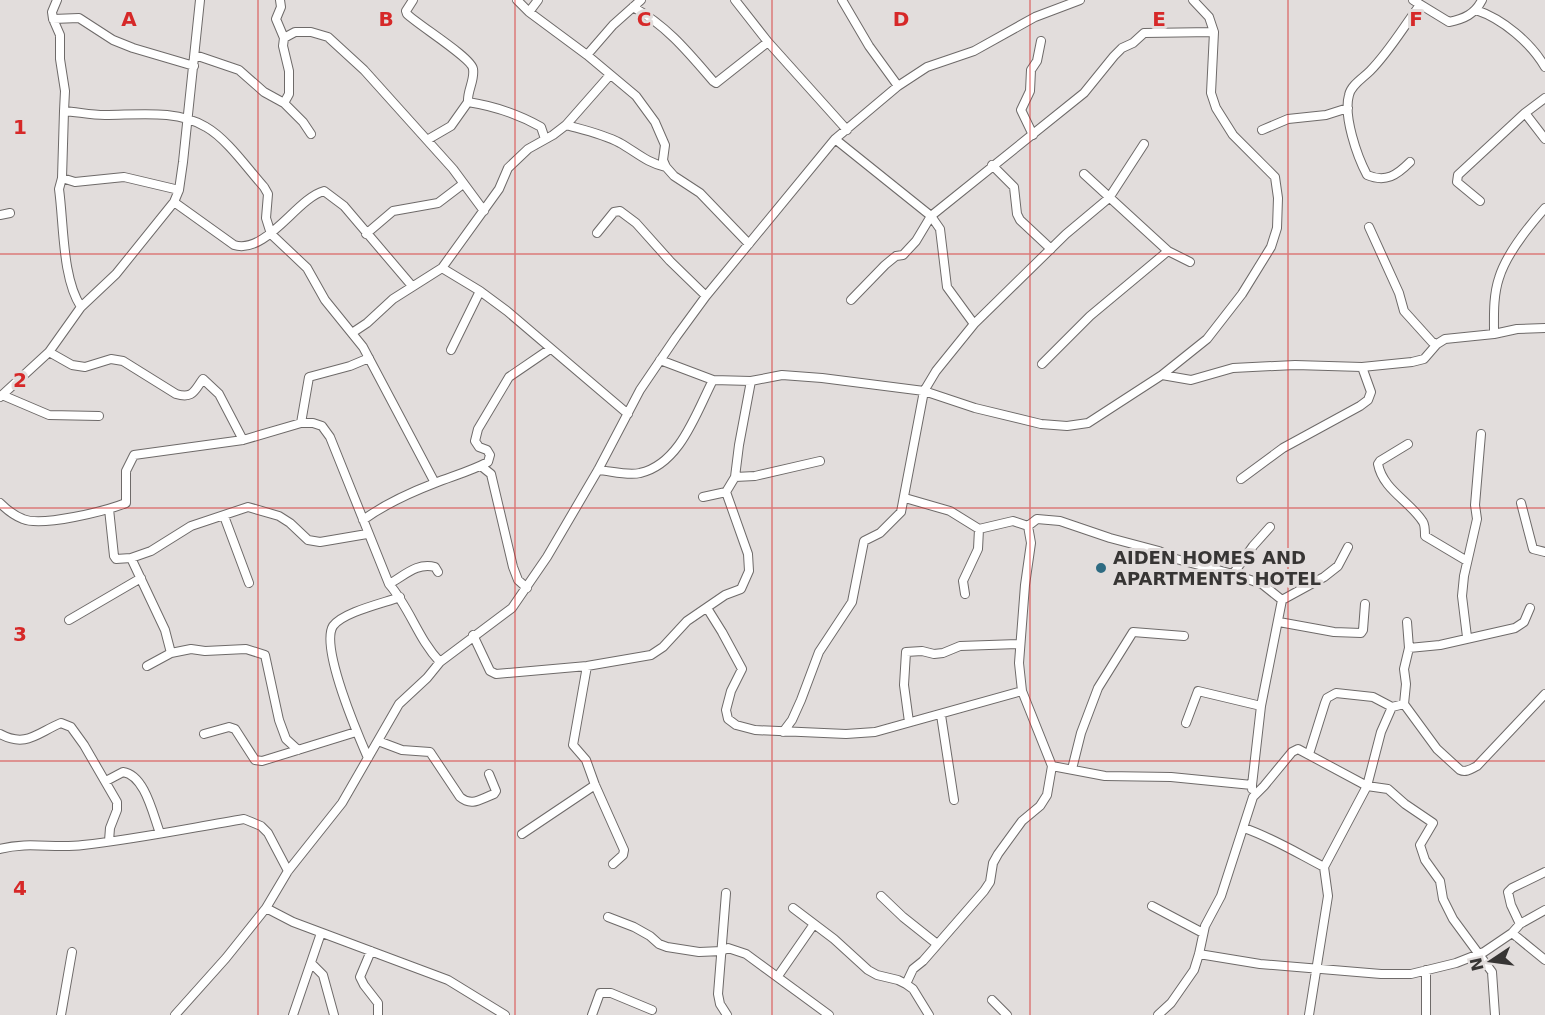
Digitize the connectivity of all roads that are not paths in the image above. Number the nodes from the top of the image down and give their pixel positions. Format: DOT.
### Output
graph roads {
  1 [pos="57,0"];
  2 [pos="200,0"];
  3 [pos="280,0"];
  4 [pos="412,0"];
  5 [pos="517,0"];
  6 [pos="538,0"];
  7 [pos="640,0"];
  8 [pos="735,0"];
  9 [pos="842,0"];
  10 [pos="1080,0"];
  11 [pos="1193,0"];
  12 [pos="1482,0"];
  13 [pos="1417,2"];
  14 [pos="633,7"];
  15 [pos="1476,10"];
  16 [pos="529,12"];
  17 [pos="53,19"];
  18 [pos="1214,32"];
  19 [pos="284,38"];
  20 [pos="1041,41"];
  21 [pos="768,42"];
  22 [pos="195,55"];
  23 [pos="587,55"];
  24 [pos="194,66"];
  25 [pos="1545,67"];
  26 [pos="610,75"];
  27 [pos="898,86"];
  28 [pos="1545,98"];
  29 [pos="468,102"];
  30 [pos="284,103"];
  31 [pos="1348,108"];
  32 [pos="64,111"];
  33 [pos="1525,113"];
  34 [pos="186,117"];
  35 [pos="566,124"];
  36 [pos="847,130"];
  37 [pos="1262,130"];
  38 [pos="311,134"];
  39 [pos="1033,135"];
  40 [pos="545,139"];
  41 [pos="835,139"];
  42 [pos="1545,139"];
  43 [pos="427,141"];
  44 [pos="1144,144"];
  45 [pos="1410,162"];
  46 [pos="992,165"];
  47 [pos="666,167"];
  48 [pos="1084,174"];
  49 [pos="62,178"];
  50 [pos="463,184"];
  51 [pos="179,190"];
  52 [pos="1109,198"];
  53 [pos="1480,201"];
  54 [pos="174,202"];
  55 [pos="1545,208"];
  56 [pos="484,211"];
  57 [pos="10,213"];
  58 [pos="0,214"];
  59 [pos="931,216"];
  60 [pos="1369,227"];
  61 [pos="597,232"];
  62 [pos="271,234"];
  63 [pos="366,234"];
  64 [pos="749,244"];
  65 [pos="1051,249"];
  66 [pos="1168,252"];
  67 [pos="1190,262"];
  68 [pos="442,268"];
  69 [pos="412,286"];
  70 [pos="480,291"];
  71 [pos="706,296"];
  72 [pos="851,300"];
  73 [pos="81,307"];
  74 [pos="974,324"];
  75 [pos="1545,328"];
  76 [pos="352,333"];
  77 [pos="1494,334"];
  78 [pos="1437,344"];
  79 [pos="550,349"];
  80 [pos="451,350"];
  81 [pos="49,352"];
  82 [pos="369,358"];
  83 [pos="660,360"];
  84 [pos="1042,364"];
  85 [pos="1362,368"];
  86 [pos="1162,375"];
  87 [pos="713,380"];
  88 [pos="752,381"];
  89 [pos="924,391"];
  90 [pos="1,396"];
  91 [pos="628,414"];
  92 [pos="99,416"];
  93 [pos="301,423"];
  94 [pos="1481,434"];
  95 [pos="243,440"];
  96 [pos="1408,444"];
  97 [pos="820,461"];
  98 [pos="481,466"];
  99 [pos="598,470"];
  100 [pos="735,477"];
  101 [pos="1241,479"];
  102 [pos="435,483"];
  103 [pos="726,492"];
  104 [pos="703,497"];
  105 [pos="905,498"];
  106 [pos="0,503"];
  107 [pos="1521,503"];
  108 [pos="110,508"];
  109 [pos="224,516"];
  110 [pos="363,520"];
  111 [pos="1028,526"];
  112 [pos="1270,527"];
  113 [pos="979,529"];
  114 [pos="367,534"];
  115 [pos="1348,547"];
  116 [pos="1545,552"];
  117 [pos="131,558"];
  118 [pos="1467,561"];
  119 [pos="438,572"];
  120 [pos="1233,574"];
  121 [pos="141,578"];
  122 [pos="249,583"];
  123 [pos="389,584"];
  124 [pos="527,588"];
  125 [pos="965,594"];
  126 [pos="400,597"];
  127 [pos="1282,600"];
  128 [pos="1365,604"];
  129 [pos="707,608"];
  130 [pos="1530,609"];
  131 [pos="69,620"];
  132 [pos="1279,622"];
  133 [pos="1407,622"];
  134 [pos="473,635"];
  135 [pos="1184,636"];
  136 [pos="1467,637"];
  137 [pos="1019,644"];
  138 [pos="1409,648"];
  139 [pos="171,652"];
  140 [pos="440,662"];
  141 [pos="147,666"];
  142 [pos="587,666"];
  143 [pos="1022,691"];
  144 [pos="1545,694"];
  145 [pos="1404,704"];
  146 [pos="1261,706"];
  147 [pos="1392,707"];
  148 [pos="941,715"];
  149 [pos="909,722"];
  150 [pos="1186,723"];
  151 [pos="356,732"];
  152 [pos="783,732"];
  153 [pos="0,734"];
  154 [pos="204,734"];
  155 [pos="378,741"];
  156 [pos="298,750"];
  157 [pos="1309,754"];
  158 [pos="368,758"];
  159 [pos="1052,766"];
  160 [pos="1072,770"];
  161 [pos="489,774"];
  162 [pos="106,781"];
  163 [pos="595,785"];
  164 [pos="1252,785"];
  165 [pos="1368,786"];
  166 [pos="1253,796"];
  167 [pos="954,800"];
  168 [pos="1244,828"];
  169 [pos="160,833"];
  170 [pos="522,834"];
  171 [pos="109,841"];
  172 [pos="0,849"];
  173 [pos="613,864"];
  174 [pos="1324,867"];
  175 [pos="288,871"];
  176 [pos="1545,872"];
  177 [pos="726,893"];
  178 [pos="881,896"];
  179 [pos="1152,906"];
  180 [pos="266,908"];
  181 [pos="793,908"];
  182 [pos="1545,910"];
  183 [pos="608,917"];
  184 [pos="814,924"];
  185 [pos="1520,924"];
  186 [pos="321,933"];
  187 [pos="1203,933"];
  188 [pos="1512,933"];
  189 [pos="937,944"];
  190 [pos="371,951"];
  191 [pos="722,951"];
  192 [pos="72,952"];
  193 [pos="1480,953"];
  194 [pos="1199,954"];
  195 [pos="1545,960"];
  196 [pos="311,963"];
  197 [pos="1317,969"];
  198 [pos="1426,970"];
  199 [pos="778,976"];
  200 [pos="906,984"];
  201 [pos="992,999"];
  202 [pos="652,1010"];
  203 [pos="499,1014"];
  204 [pos="61,1015"];
  205 [pos="175,1015"];
  206 [pos="292,1015"];
  207 [pos="334,1015"];
  208 [pos="378,1015"];
  209 [pos="592,1015"];
  210 [pos="727,1015"];
  211 [pos="829,1015"];
  212 [pos="929,1015"];
  213 [pos="1007,1015"];
  214 [pos="1158,1015"];
  215 [pos="1309,1015"];
  216 [pos="1426,1015"];
  217 [pos="1495,1015"];
  1 -- 17 [label="street"];
  2 -- 22 [label="street"];
  3 -- 19 [label="street"];
  4 -- 29 [label="street"];
  5 -- 16 [label="street"];
  6 -- 16 [label="street"];
  7 -- 14 [label="street"];
  8 -- 21 [label="street"];
  9 -- 27 [label="street"];
  10 -- 27 [label="street"];
  11 -- 18 [label="street"];
  12 -- 15 [label="street"];
  13 -- 15 [label="street"];
  13 -- 31 [label="street"];
  14 -- 21 [label="street"];
  14 -- 23 [label="street"];
  15 -- 25 [label="street"];
  16 -- 23 [label="street"];
  17 -- 24 [label="street"];
  17 -- 32 [label="street"];
  18 -- 39 [label="street"];
  18 -- 86 [label="street"];
  19 -- 30 [label="street"];
  19 -- 43 [label="street"];
  20 -- 39 [label="street"];
  21 -- 36 [label="street"];
  22 -- 24 [label="street"];
  22 -- 30 [label="street"];
  23 -- 26 [label="street"];
  24 -- 34 [label="street"];
  26 -- 35 [label="street"];
  26 -- 47 [label="street"];
  27 -- 36 [label="street"];
  28 -- 33 [label="street"];
  29 -- 40 [label="street"];
  29 -- 43 [label="street"];
  30 -- 38 [label="street"];
  31 -- 37 [label="street"];
  31 -- 45 [label="street"];
  32 -- 34 [label="street"];
  32 -- 49 [label="street"];
  33 -- 42 [label="street"];
  33 -- 53 [label="street"];
  34 -- 51 [label="street"];
  34 -- 62 [label="street"];
  35 -- 40 [label="street"];
  35 -- 47 [label="street"];
  36 -- 41 [label="street"];
  39 -- 46 [label="street"];
  40 -- 56 [label="street"];
  41 -- 59 [label="street"];
  41 -- 64 [label="street"];
  43 -- 50 [label="street"];
  44 -- 52 [label="street"];
  46 -- 59 [label="street"];
  46 -- 65 [label="street"];
  47 -- 64 [label="street"];
  48 -- 52 [label="street"];
  49 -- 51 [label="street"];
  49 -- 73 [label="street"];
  50 -- 56 [label="street"];
  50 -- 63 [label="street"];
  51 -- 54 [label="street"];
  52 -- 65 [label="street"];
  52 -- 66 [label="street"];
  54 -- 62 [label="street"];
  54 -- 73 [label="street"];
  55 -- 77 [label="street"];
  56 -- 68 [label="street"];
  57 -- 58 [label="street"];
  59 -- 72 [label="street"];
  59 -- 74 [label="street"];
  60 -- 78 [label="street"];
  61 -- 71 [label="street"];
  62 -- 63 [label="street"];
  62 -- 76 [label="street"];
  63 -- 69 [label="street"];
  64 -- 71 [label="street"];
  65 -- 74 [label="street"];
  66 -- 67 [label="street"];
  66 -- 84 [label="street"];
  68 -- 69 [label="street"];
  68 -- 70 [label="street"];
  69 -- 76 [label="street"];
  70 -- 79 [label="street"];
  70 -- 80 [label="street"];
  71 -- 83 [label="street"];
  73 -- 81 [label="street"];
  74 -- 89 [label="street"];
  75 -- 77 [label="street"];
  76 -- 82 [label="street"];
  77 -- 78 [label="street"];
  78 -- 85 [label="street"];
  79 -- 91 [label="street"];
  79 -- 98 [label="street"];
  81 -- 90 [label="street"];
  81 -- 95 [label="street"];
  82 -- 93 [label="street"];
  82 -- 102 [label="street"];
  83 -- 87 [label="street"];
  83 -- 91 [label="street"];
  85 -- 86 [label="street"];
  85 -- 101 [label="street"];
  86 -- 89 [label="street"];
  87 -- 88 [label="street"];
  87 -- 99 [label="street"];
  88 -- 89 [label="street"];
  88 -- 100 [label="street"];
  89 -- 105 [label="street"];
  90 -- 92 [label="street"];
  91 -- 99 [label="street"];
  93 -- 95 [label="street"];
  93 -- 110 [label="street"];
  94 -- 118 [label="street"];
  95 -- 108 [label="street"];
  96 -- 118 [label="street"];
  97 -- 100 [label="street"];
  98 -- 102 [label="street"];
  98 -- 124 [label="street"];
  99 -- 124 [label="street"];
  100 -- 103 [label="street"];
  102 -- 110 [label="street"];
  103 -- 104 [label="street"];
  103 -- 129 [label="street"];
  105 -- 113 [label="street"];
  105 -- 152 [label="street"];
  106 -- 108 [label="street"];
  107 -- 116 [label="street"];
  108 -- 117 [label="street"];
  109 -- 114 [label="street"];
  109 -- 117 [label="street"];
  109 -- 122 [label="street"];
  110 -- 114 [label="street"];
  111 -- 113 [label="street"];
  111 -- 120 [label="street"];
  111 -- 137 [label="street"];
  112 -- 120 [label="street"];
  113 -- 125 [label="street"];
  114 -- 123 [label="street"];
  115 -- 127 [label="street"];
  117 -- 121 [label="street"];
  118 -- 136 [label="street"];
  119 -- 123 [label="street"];
  120 -- 127 [label="street"];
  121 -- 131 [label="street"];
  121 -- 139 [label="street"];
  123 -- 126 [label="street"];
  124 -- 134 [label="street"];
  126 -- 140 [label="street"];
  126 -- 151 [label="street"];
  127 -- 132 [label="street"];
  128 -- 132 [label="street"];
  129 -- 142 [label="street"];
  129 -- 152 [label="street"];
  130 -- 136 [label="street"];
  132 -- 146 [label="street"];
  133 -- 138 [label="street"];
  134 -- 140 [label="street"];
  134 -- 142 [label="street"];
  135 -- 160 [label="street"];
  136 -- 138 [label="street"];
  137 -- 143 [label="street"];
  137 -- 149 [label="street"];
  138 -- 145 [label="street"];
  139 -- 141 [label="street"];
  139 -- 156 [label="street"];
  140 -- 155 [label="street"];
  142 -- 163 [label="street"];
  143 -- 148 [label="street"];
  143 -- 159 [label="street"];
  144 -- 145 [label="street"];
  145 -- 147 [label="street"];
  146 -- 150 [label="street"];
  146 -- 164 [label="street"];
  147 -- 157 [label="street"];
  147 -- 165 [label="street"];
  148 -- 149 [label="street"];
  148 -- 167 [label="street"];
  149 -- 152 [label="street"];
  151 -- 156 [label="street"];
  151 -- 158 [label="street"];
  153 -- 162 [label="street"];
  154 -- 156 [label="street"];
  155 -- 158 [label="street"];
  155 -- 161 [label="street"];
  157 -- 165 [label="street"];
  157 -- 166 [label="street"];
  158 -- 175 [label="street"];
  159 -- 160 [label="street"];
  159 -- 189 [label="street"];
  160 -- 164 [label="street"];
  162 -- 169 [label="street"];
  162 -- 171 [label="street"];
  163 -- 170 [label="street"];
  163 -- 173 [label="street"];
  164 -- 166 [label="street"];
  165 -- 174 [label="street"];
  165 -- 193 [label="street"];
  166 -- 168 [label="street"];
  168 -- 174 [label="street"];
  168 -- 187 [label="street"];
  169 -- 171 [label="street"];
  169 -- 175 [label="street"];
  171 -- 172 [label="street"];
  174 -- 197 [label="street"];
  175 -- 180 [label="street"];
  176 -- 185 [label="street"];
  177 -- 191 [label="street"];
  178 -- 189 [label="street"];
  179 -- 187 [label="street"];
  180 -- 186 [label="street"];
  180 -- 205 [label="street"];
  181 -- 184 [label="street"];
  182 -- 185 [label="street"];
  183 -- 191 [label="street"];
  184 -- 199 [label="street"];
  184 -- 200 [label="street"];
  185 -- 188 [label="street"];
  186 -- 190 [label="street"];
  186 -- 196 [label="street"];
  187 -- 194 [label="street"];
  188 -- 193 [label="street"];
  188 -- 195 [label="street"];
  189 -- 200 [label="street"];
  190 -- 203 [label="street"];
  190 -- 208 [label="street"];
  191 -- 199 [label="street"];
  191 -- 210 [label="street"];
  192 -- 204 [label="street"];
  193 -- 198 [label="street"];
  193 -- 217 [label="street"];
  194 -- 197 [label="street"];
  194 -- 214 [label="street"];
  196 -- 206 [label="street"];
  196 -- 207 [label="street"];
  197 -- 198 [label="street"];
  197 -- 215 [label="street"];
  198 -- 216 [label="street"];
  199 -- 211 [label="street"];
  200 -- 212 [label="street"];
  201 -- 213 [label="street"];
  202 -- 209 [label="street"];
}
